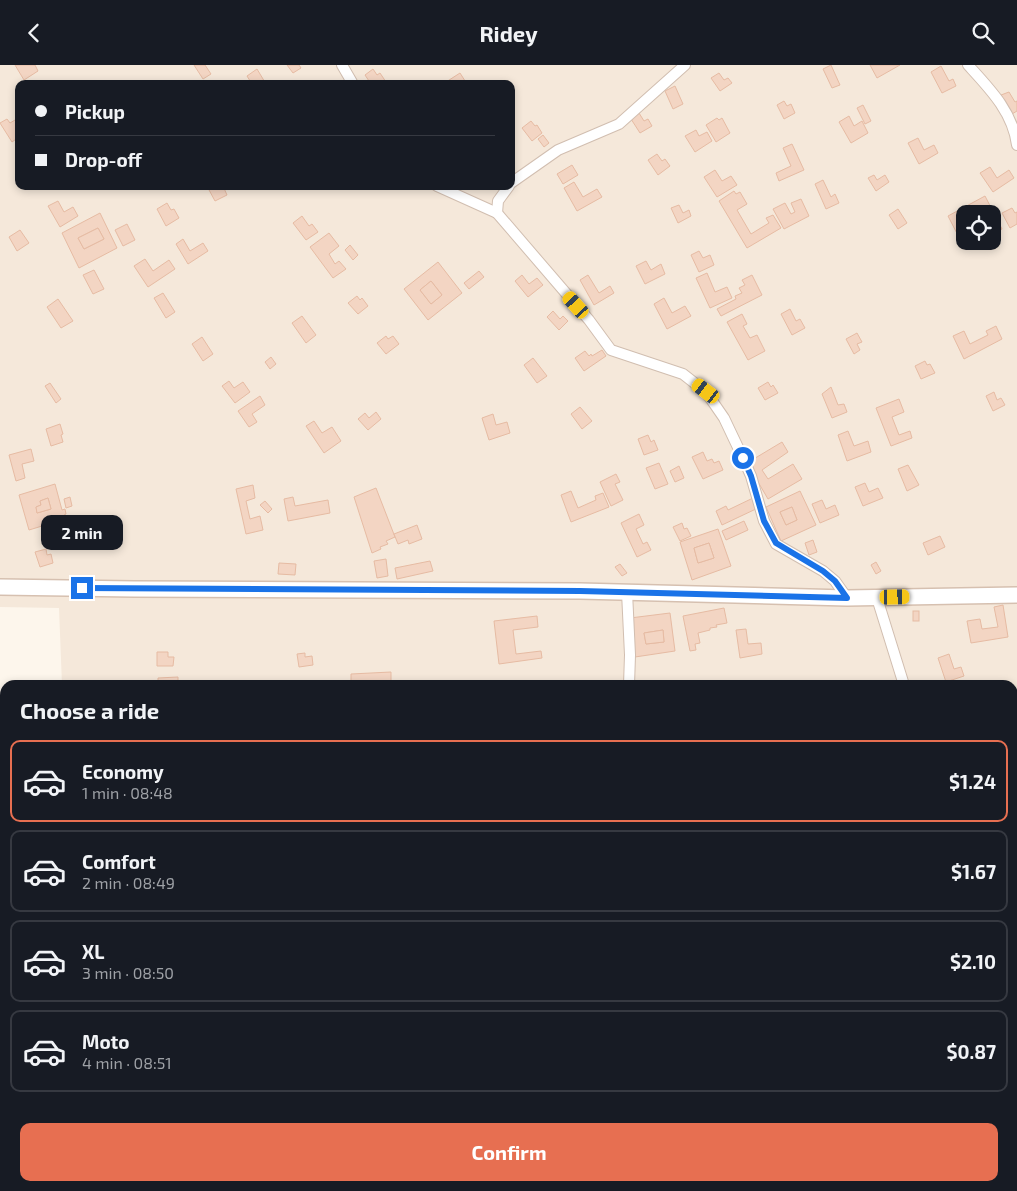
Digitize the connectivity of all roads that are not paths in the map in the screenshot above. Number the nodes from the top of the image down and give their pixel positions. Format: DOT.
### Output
graph roads {
  1 [pos="342,65"];
  2 [pos="685,65"];
  3 [pos="968,65"];
  4 [pos="351,80"];
  5 [pos="1017,145"];
  6 [pos="515,180"];
  7 [pos="446,190"];
  8 [pos="506,190"];
  9 [pos="496,213"];
  10 [pos="0,587"];
  11 [pos="627,592"];
  12 [pos="1017,595"];
  13 [pos="877,597"];
  14 [pos="847,598"];
  15 [pos="629,680"];
  16 [pos="902,680"];
  1 -- 4 [label="street"];
  2 -- 6 [label="street"];
  3 -- 5 [label="street"];
  7 -- 9 [label="street"];
  8 -- 9 [label="street"];
  9 -- 14 [label="street"];
  10 -- 11 [label="street"];
  11 -- 14 [label="street"];
  11 -- 15 [label="street"];
  12 -- 13 [label="street"];
  13 -- 14 [label="street"];
  13 -- 16 [label="street"];
}
